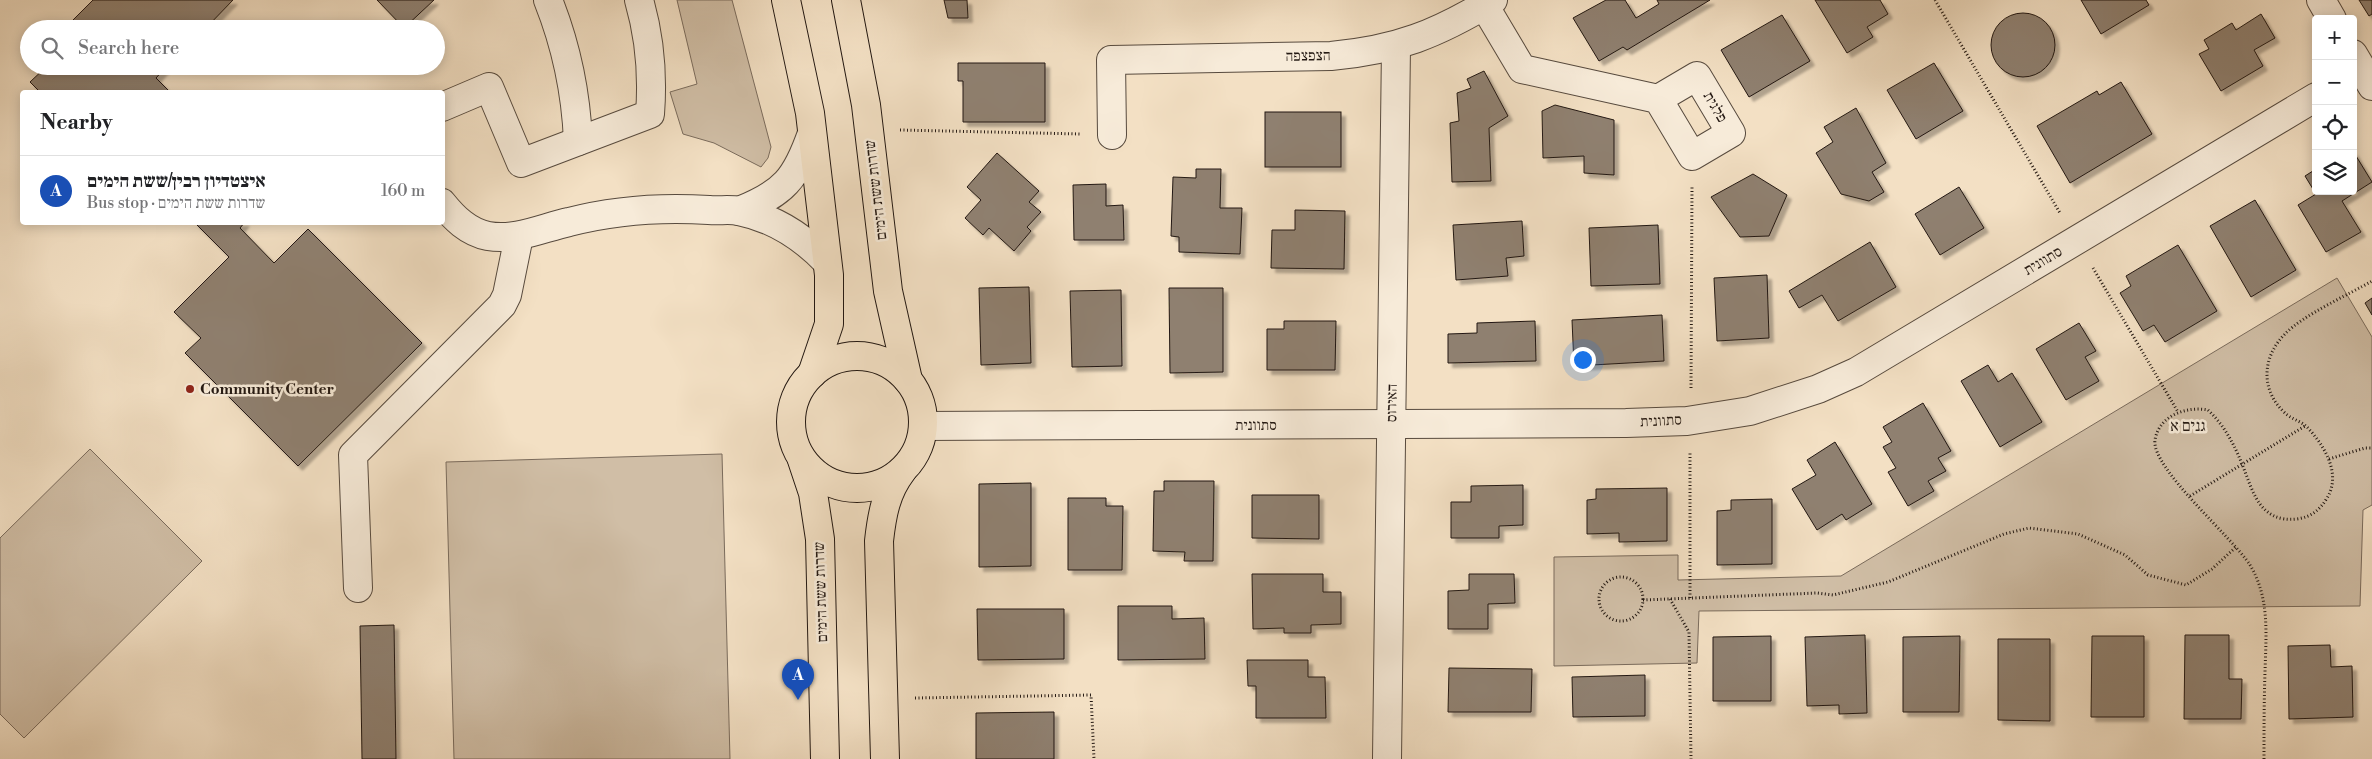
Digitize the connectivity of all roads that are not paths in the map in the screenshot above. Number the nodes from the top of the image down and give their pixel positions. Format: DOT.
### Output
graph roads {
  1 [pos="548,0"];
  2 [pos="639,0"];
  3 [pos="786,0"];
  4 [pos="846,0"];
  5 [pos="2321,0"];
  6 [pos="1489,3"];
  7 [pos="2330,15"];
  8 [pos="1396,46"];
  9 [pos="2312,99"];
  10 [pos="1658,100"];
  11 [pos="445,106"];
  12 [pos="812,133"];
  13 [pos="1112,135"];
  14 [pos="578,141"];
  15 [pos="445,207"];
  16 [pos="739,211"];
  17 [pos="519,236"];
  18 [pos="827,262"];
  19 [pos="812,374"];
  20 [pos="908,380"];
  21 [pos="1391,425"];
  22 [pos="923,426"];
  23 [pos="801,457"];
  24 [pos="902,471"];
  25 [pos="358,588"];
  26 [pos="825,759"];
  27 [pos="885,759"];
  28 [pos="1387,759"];
  1 -- 14 [label="street"];
  2 -- 14 [label="street"];
  3 -- 12 [label="main road"];
  4 -- 20 [label="main road, שדרות ששת הימים"];
  5 -- 7 [label="street"];
  6 -- 8 [label="street, הצפצפה"];
  6 -- 10 [label="street"];
  8 -- 13 [label="street, הצפצפה"];
  8 -- 21 [label="street, האירוס"];
  9 -- 21 [label="street, סתוונית"];
  10 -- 10 [label="street, פלגית"];
  11 -- 14 [label="street"];
  12 -- 16 [label="street"];
  12 -- 18 [label="main road"];
  15 -- 17 [label="street"];
  16 -- 17 [label="street"];
  16 -- 18 [label="street"];
  17 -- 25 [label="street"];
  18 -- 19 [label="main road"];
  19 -- 20 [label="main road"];
  19 -- 23 [label="main road"];
  20 -- 22 [label="main road"];
  21 -- 22 [label="street, סתוונית"];
  21 -- 28 [label="street, האירוס"];
  22 -- 24 [label="main road"];
  23 -- 24 [label="main road"];
  23 -- 26 [label="main road, שדרות ששת הימים"];
  24 -- 27 [label="main road"];
}
